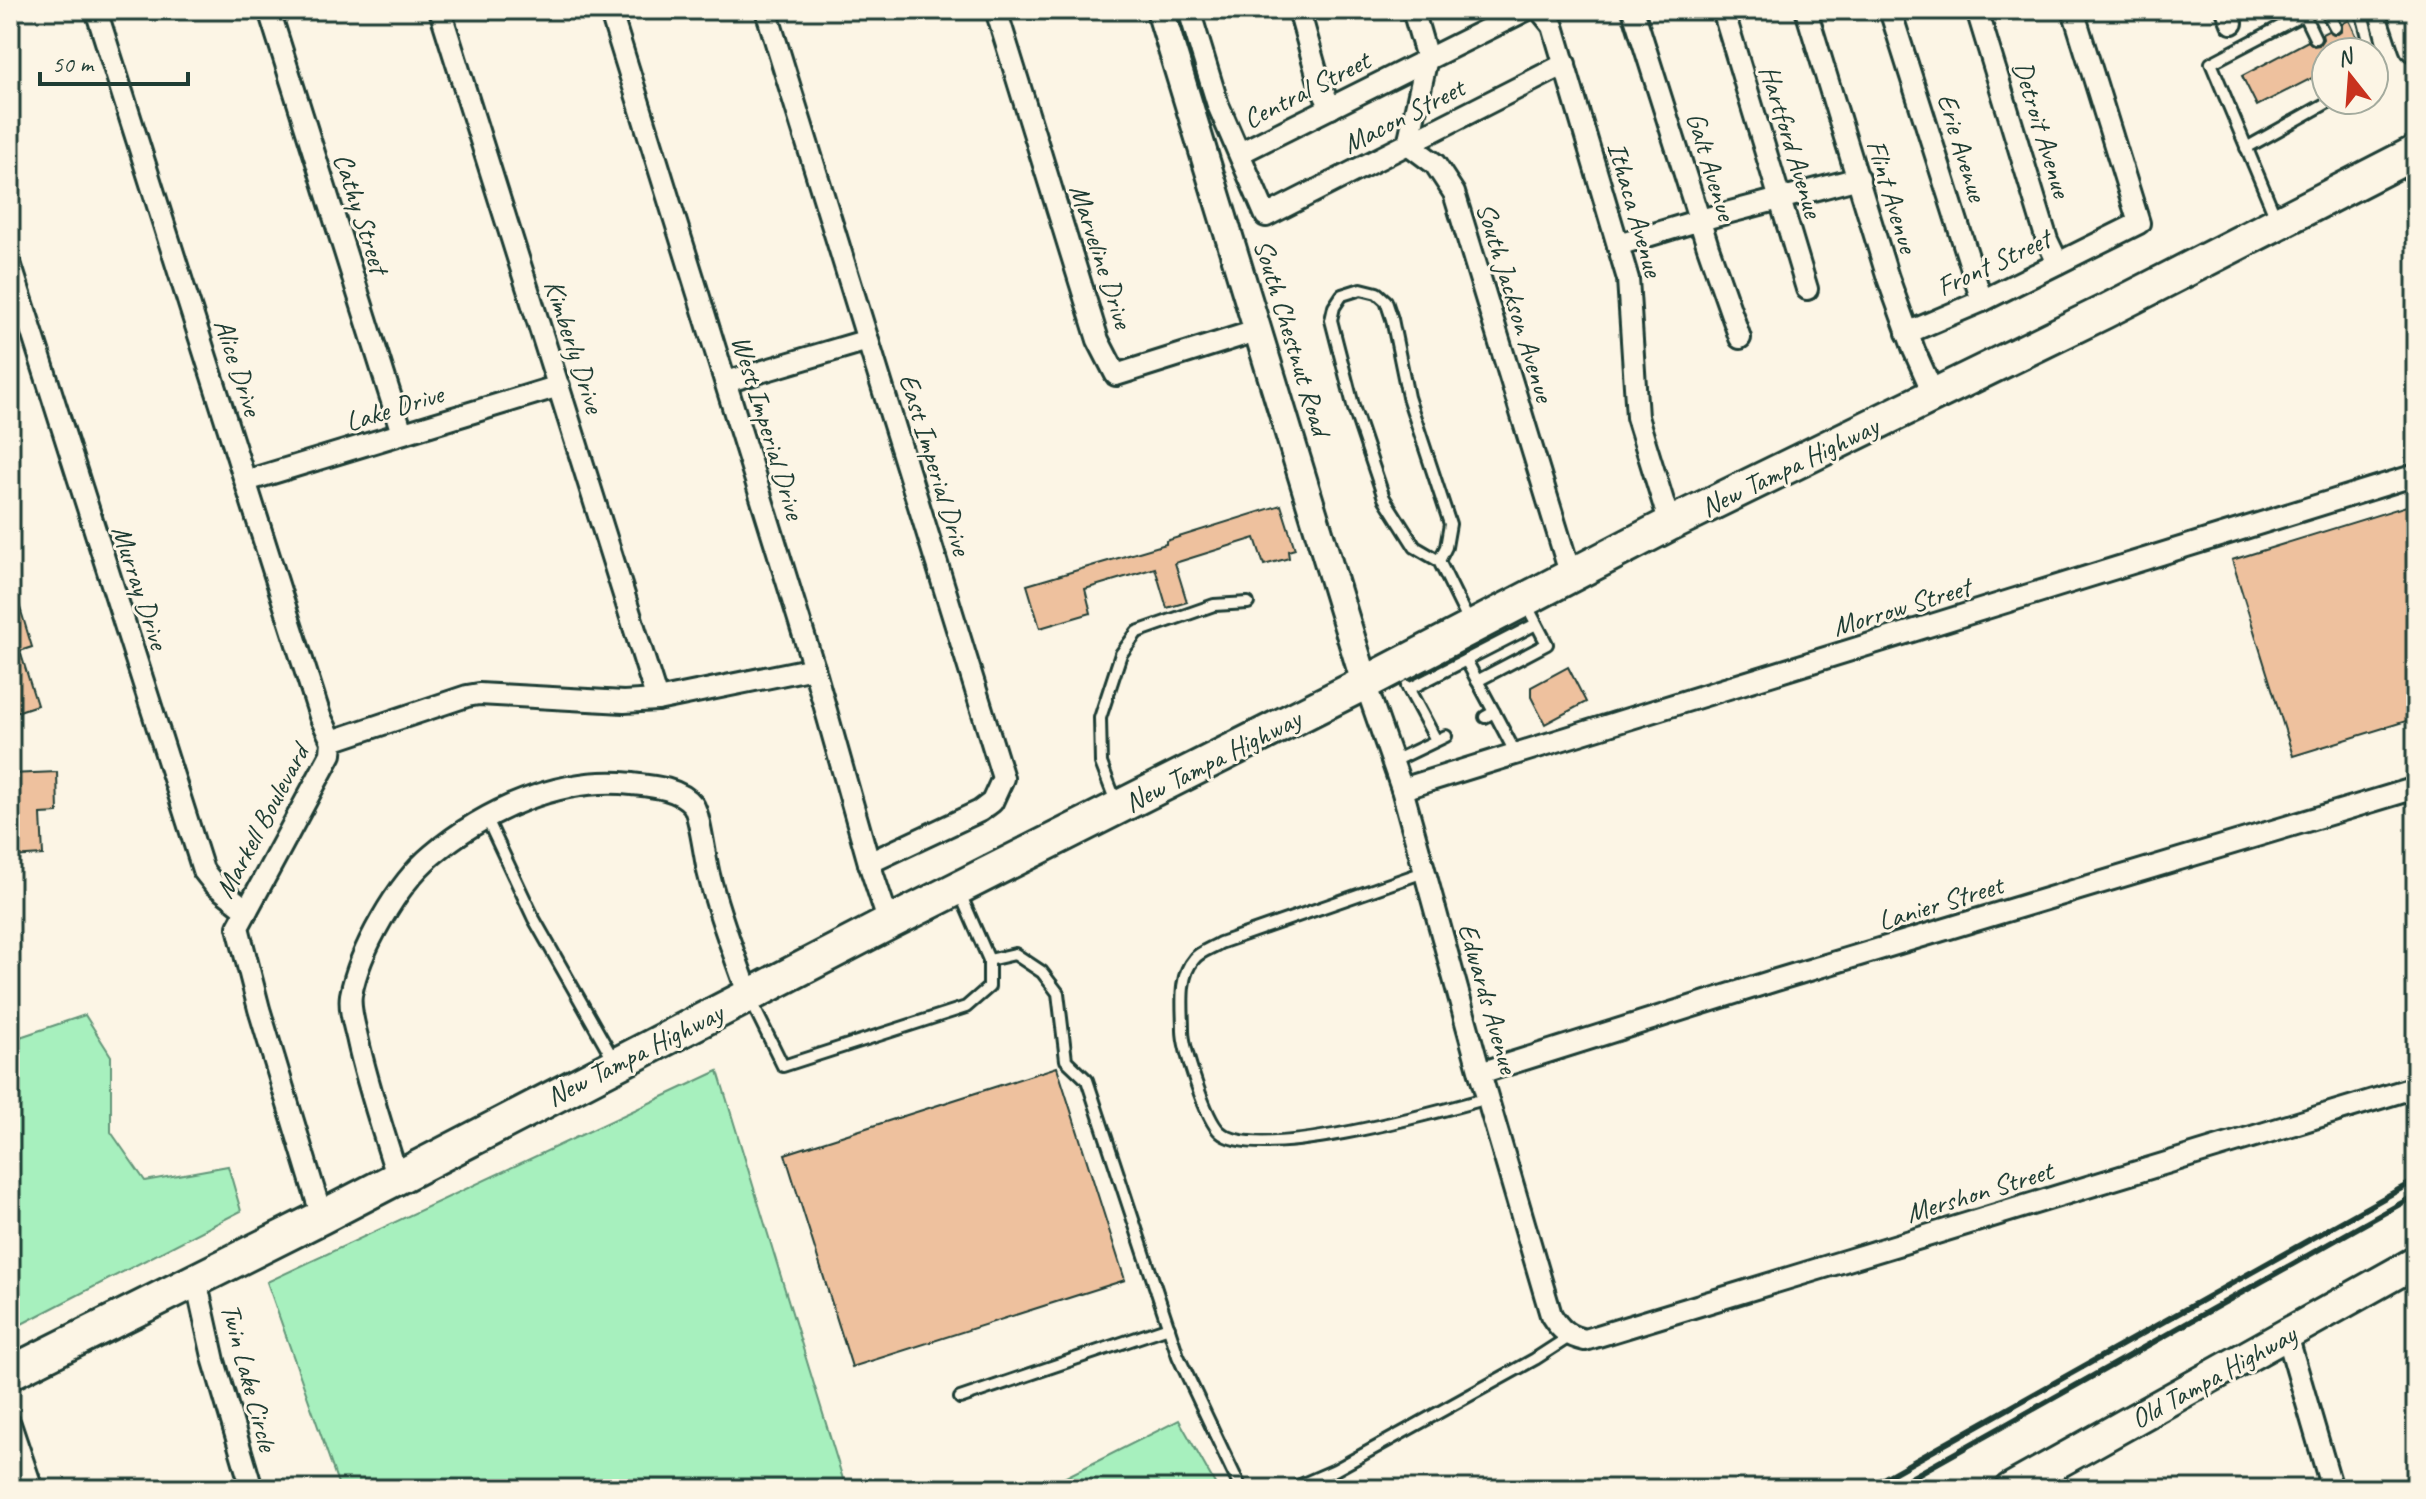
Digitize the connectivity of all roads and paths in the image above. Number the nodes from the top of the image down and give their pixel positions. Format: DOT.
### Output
graph roads {
  1 [pos="96,10"];
  2 [pos="269,10"];
  3 [pos="440,10"];
  4 [pos="610,10"];
  5 [pos="766,10"];
  6 [pos="996,10"];
  7 [pos="1160,10"];
  8 [pos="1189,10"];
  9 [pos="1299,10"];
  10 [pos="1413,10"];
  11 [pos="1526,10"];
  12 [pos="1540,10"];
  13 [pos="1633,10"];
  14 [pos="1723,10"];
  15 [pos="1806,10"];
  16 [pos="1890,10"];
  17 [pos="1977,10"];
  18 [pos="2073,10"];
  19 [pos="2326,10"];
  20 [pos="2361,10"];
  21 [pos="2404,10"];
  22 [pos="2308,12"];
  23 [pos="2335,27"];
  24 [pos="2314,36"];
  25 [pos="2368,36"];
  26 [pos="2416,46"];
  27 [pos="1427,58"];
  28 [pos="1565,64"];
  29 [pos="1331,108"];
  30 [pos="2310,112"];
  31 [pos="1408,144"];
  32 [pos="2246,148"];
  33 [pos="2416,152"];
  34 [pos="1240,153"];
  35 [pos="1859,178"];
  36 [pos="1780,199"];
  37 [pos="1700,220"];
  38 [pos="2279,224"];
  39 [pos="1618,245"];
  40 [pos="10,263"];
  41 [pos="2058,263"];
  42 [pos="1807,289"];
  43 [pos="1982,301"];
  44 [pos="1259,330"];
  45 [pos="1907,333"];
  46 [pos="1740,338"];
  47 [pos="868,340"];
  48 [pos="726,382"];
  49 [pos="559,386"];
  50 [pos="1934,395"];
  51 [pos="402,433"];
  52 [pos="2416,475"];
  53 [pos="246,481"];
  54 [pos="1670,524"];
  55 [pos="1439,561"];
  56 [pos="1571,576"];
  57 [pos="1248,603"];
  58 [pos="1530,612"];
  59 [pos="1472,628"];
  60 [pos="1466,660"];
  61 [pos="814,668"];
  62 [pos="1403,678"];
  63 [pos="1477,681"];
  64 [pos="1365,683"];
  65 [pos="657,700"];
  66 [pos="332,741"];
  67 [pos="1516,754"];
  68 [pos="1392,762"];
  69 [pos="2416,788"];
  70 [pos="1402,789"];
  71 [pos="1119,807"];
  72 [pos="487,819"];
  73 [pos="869,863"];
  74 [pos="1424,872"];
  75 [pos="958,888"];
  76 [pos="247,910"];
  77 [pos="889,923"];
  78 [pos="989,960"];
  79 [pos="749,996"];
  80 [pos="616,1064"];
  81 [pos="1480,1073"];
  82 [pos="2416,1087"];
  83 [pos="1488,1098"];
  84 [pos="397,1176"];
  85 [pos="322,1217"];
  86 [pos="2416,1262"];
  87 [pos="196,1280"];
  88 [pos="1169,1327"];
  89 [pos="1564,1332"];
  90 [pos="2287,1335"];
  91 [pos="10,1373"];
  92 [pos="960,1398"];
  93 [pos="10,1424"];
  94 [pos="32,1489"];
  95 [pos="252,1489"];
  96 [pos="1241,1489"];
  97 [pos="1291,1489"];
  98 [pos="2010,1489"];
  99 [pos="2332,1489"];
  1 -- 53 [label="street, Alice Drive"];
  2 -- 51 [label="street, Cathy Street"];
  3 -- 49 [label="street, Kimberly Drive"];
  4 -- 48 [label="street, West Imperial Drive"];
  5 -- 47 [label="street, East Imperial Drive"];
  6 -- 44 [label="street, Marveline Drive"];
  7 -- 44 [label="street, South Chestnut Road"];
  8 -- 34 [label="street"];
  9 -- 29 [label="street"];
  10 -- 27 [label="street"];
  11 -- 27 [label="street, Central Street"];
  12 -- 28 [label="street, Ithaca Avenue"];
  13 -- 37 [label="street, Galt Avenue"];
  14 -- 36 [label="street, Hartford Avenue"];
  15 -- 35 [label="street, Flint Avenue"];
  16 -- 43 [label="street, Erie Avenue"];
  17 -- 41 [label="street, Detroit Avenue"];
  18 -- 41 [label="street, Front Street"];
  19 -- 23 [label="lane"];
  20 -- 25 [label="lane"];
  21 -- 26 [label="main road"];
  22 -- 24 [label="lane"];
  22 -- 32 [label="lane"];
  27 -- 29 [label="street, Central Street"];
  27 -- 31 [label="street"];
  28 -- 31 [label="street, Macon Street"];
  28 -- 39 [label="street, Ithaca Avenue"];
  29 -- 34 [label="street, Central Street"];
  30 -- 32 [label="lane"];
  31 -- 34 [label="street, Macon Street"];
  31 -- 56 [label="street, South Jackson Avenue"];
  32 -- 38 [label="lane"];
  33 -- 38 [label="main road, New Tampa Highway"];
  35 -- 36 [label="street"];
  35 -- 45 [label="street, Flint Avenue"];
  36 -- 37 [label="street"];
  36 -- 42 [label="street, Hartford Avenue"];
  37 -- 39 [label="street"];
  37 -- 46 [label="street, Galt Avenue"];
  38 -- 50 [label="main road, New Tampa Highway"];
  39 -- 54 [label="street, Ithaca Avenue"];
  40 -- 76 [label="street, Murray Drive"];
  41 -- 43 [label="street, Front Street"];
  43 -- 45 [label="street, Front Street"];
  44 -- 64 [label="street, South Chestnut Road"];
  45 -- 50 [label="street, Flint Avenue"];
  47 -- 48 [label="street"];
  47 -- 73 [label="street, East Imperial Drive"];
  48 -- 61 [label="street, West Imperial Drive"];
  49 -- 51 [label="street, Lake Drive"];
  49 -- 65 [label="street, Kimberly Drive"];
  50 -- 54 [label="main road, New Tampa Highway"];
  51 -- 53 [label="street, Lake Drive"];
  52 -- 67 [label="street, Morrow Street"];
  53 -- 66 [label="street, Alice Drive"];
  54 -- 56 [label="main road, New Tampa Highway"];
  55 -- 55 [label="lane"];
  55 -- 59 [label="lane"];
  56 -- 58 [label="main road, New Tampa Highway"];
  57 -- 71 [label="lane"];
  58 -- 59 [label="main road, New Tampa Highway"];
  58 -- 60 [label="lane"];
  58 -- 63 [label="lane"];
  59 -- 62 [label="main road, New Tampa Highway"];
  60 -- 62 [label="lane"];
  60 -- 63 [label="lane"];
  61 -- 65 [label="street, Markell Boulevard"];
  61 -- 73 [label="street, West Imperial Drive"];
  62 -- 64 [label="main road, New Tampa Highway"];
  62 -- 68 [label="lane"];
  63 -- 67 [label="lane"];
  64 -- 68 [label="street, Edwards Avenue"];
  64 -- 71 [label="main road, New Tampa Highway"];
  65 -- 66 [label="street, Markell Boulevard"];
  66 -- 76 [label="street, Markell Boulevard"];
  67 -- 70 [label="street, Morrow Street"];
  68 -- 70 [label="street, Edwards Avenue"];
  69 -- 81 [label="street, Lanier Street"];
  70 -- 74 [label="street, Edwards Avenue"];
  71 -- 75 [label="main road, New Tampa Highway"];
  72 -- 79 [label="street"];
  72 -- 80 [label="lane"];
  72 -- 84 [label="street"];
  73 -- 77 [label="street, West Imperial Drive"];
  74 -- 81 [label="street, Edwards Avenue"];
  74 -- 83 [label="lane"];
  75 -- 77 [label="main road, New Tampa Highway"];
  75 -- 78 [label="lane"];
  76 -- 85 [label="street, Markell Boulevard"];
  77 -- 79 [label="main road, New Tampa Highway"];
  78 -- 79 [label="lane"];
  78 -- 88 [label="lane"];
  79 -- 80 [label="main road, New Tampa Highway"];
  80 -- 84 [label="main road, New Tampa Highway"];
  81 -- 83 [label="street, Edwards Avenue"];
  82 -- 89 [label="street, Mershon Street"];
  83 -- 89 [label="street, Edwards Avenue"];
  84 -- 85 [label="main road, New Tampa Highway"];
  85 -- 87 [label="main road, New Tampa Highway"];
  86 -- 90 [label="main road, Old Tampa Highway"];
  87 -- 91 [label="main road, New Tampa Highway"];
  87 -- 95 [label="street, Twin Lake Circle"];
  88 -- 92 [label="lane"];
  88 -- 96 [label="lane"];
  89 -- 97 [label="lane"];
  90 -- 98 [label="main road, Old Tampa Highway"];
  90 -- 99 [label="street"];
  93 -- 94 [label="street"];
}
